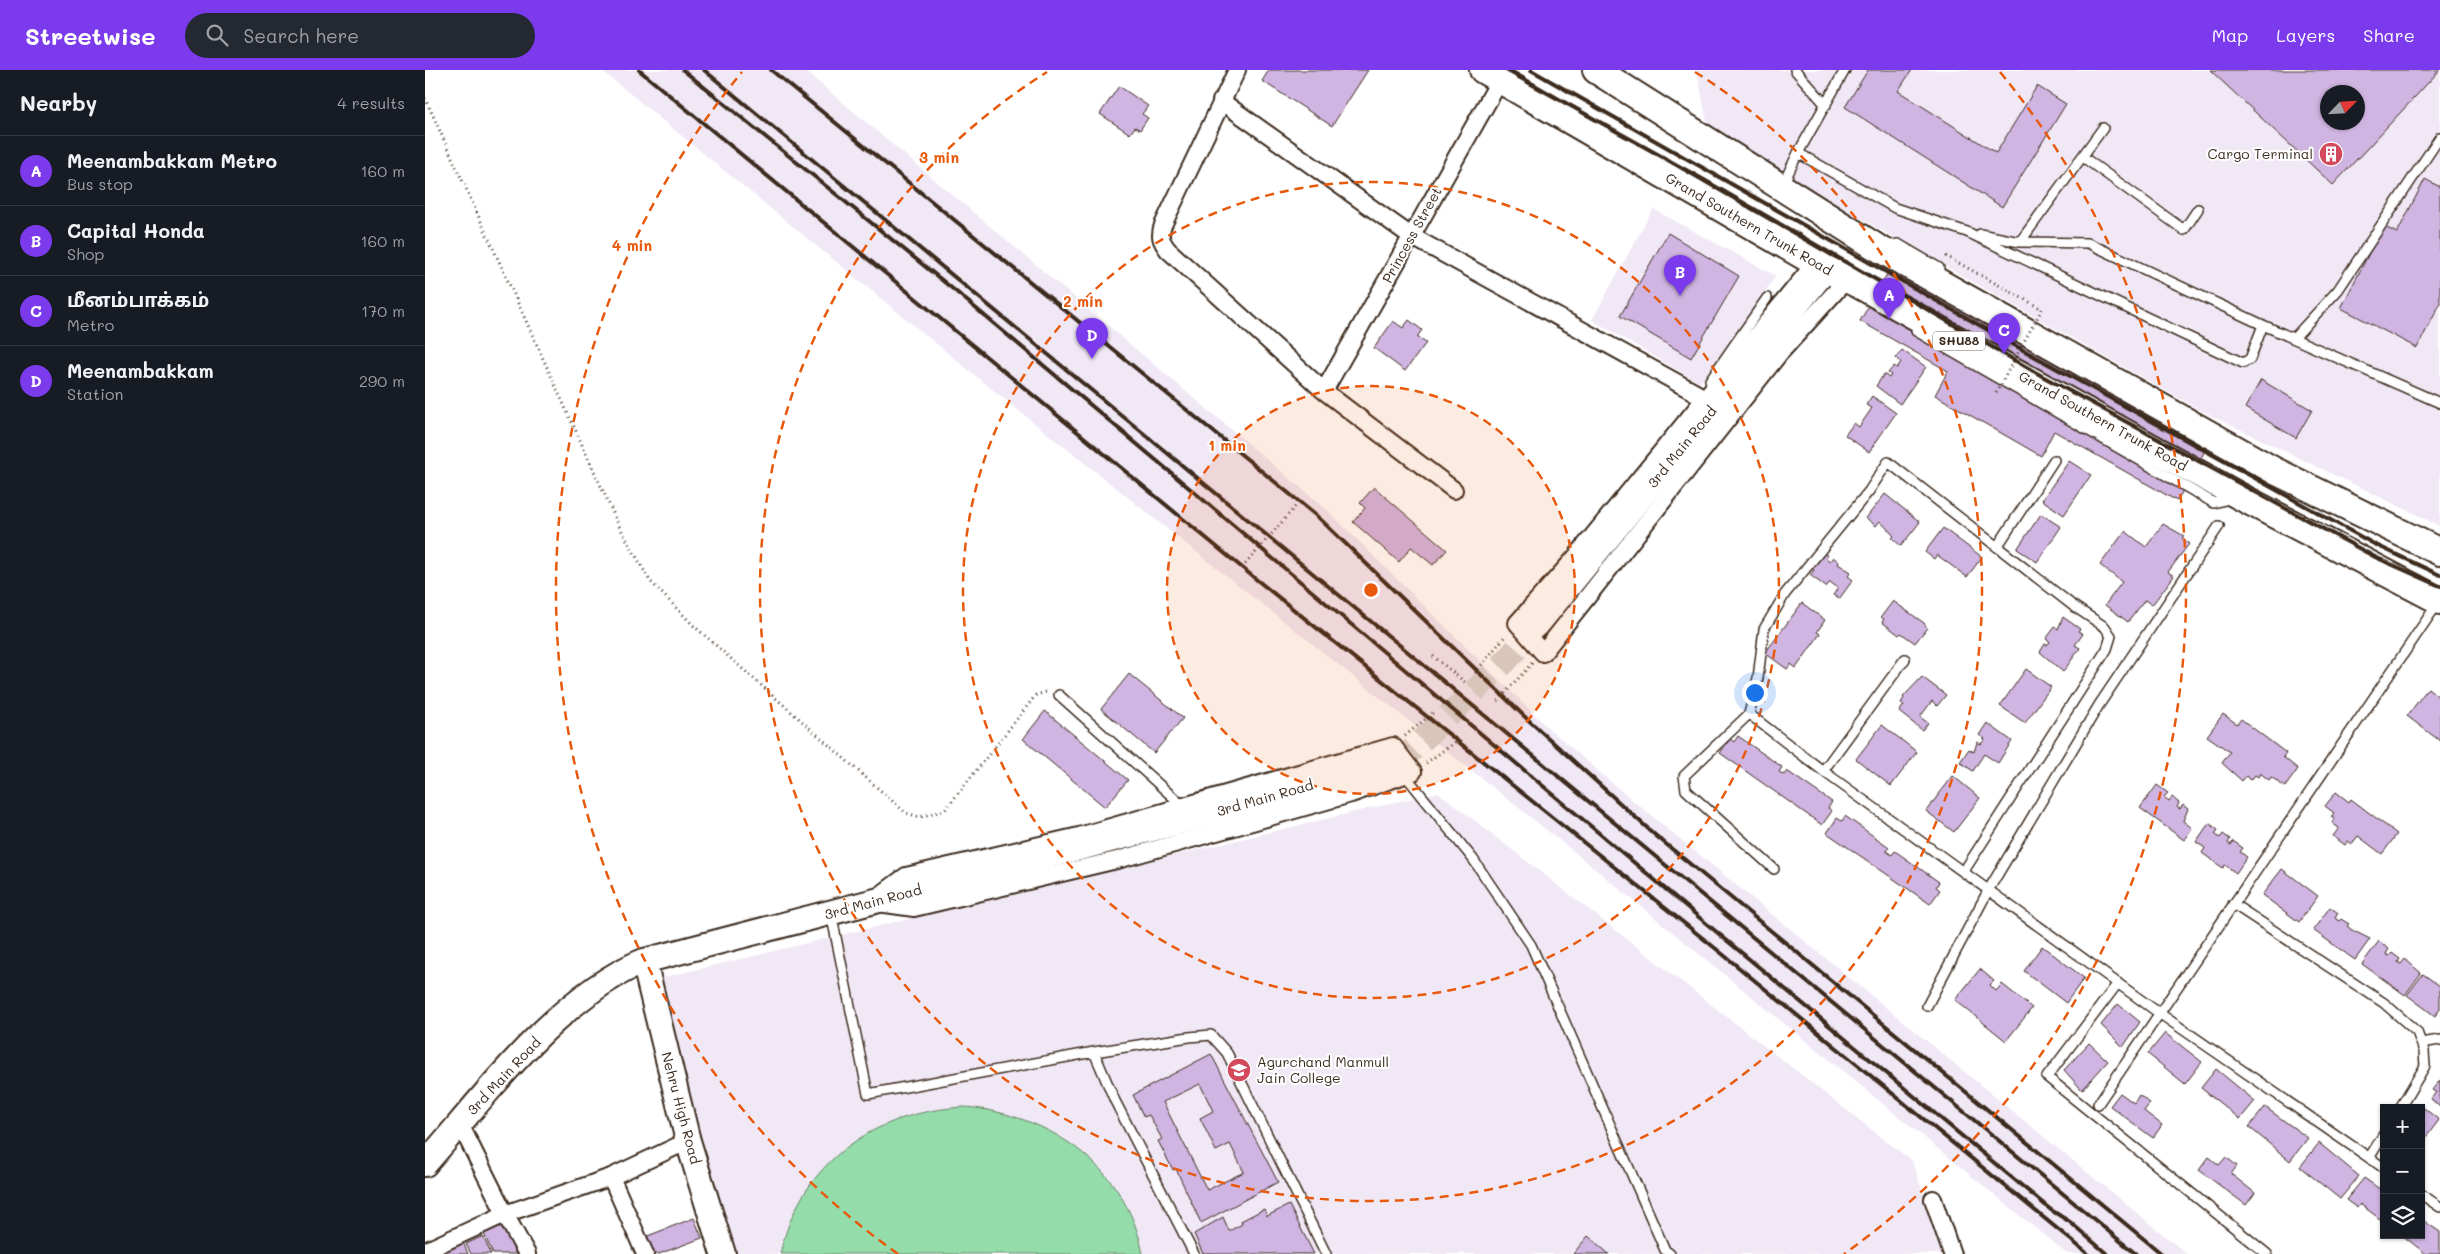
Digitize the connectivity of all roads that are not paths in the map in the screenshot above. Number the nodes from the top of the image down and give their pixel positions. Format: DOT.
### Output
graph roads {
  1 [pos="1237,70"];
  2 [pos="1596,70"];
  3 [pos="1795,70"];
  4 [pos="1845,70"];
  5 [pos="1491,75"];
  6 [pos="1221,100"];
  7 [pos="1825,104"];
  8 [pos="2103,128"];
  9 [pos="2440,137"];
  10 [pos="1798,153"];
  11 [pos="2083,158"];
  12 [pos="1781,189"];
  13 [pos="2198,209"];
  14 [pos="1967,232"];
  15 [pos="1411,236"];
  16 [pos="2020,242"];
  17 [pos="1876,247"];
  18 [pos="1949,273"];
  19 [pos="1837,274"];
  20 [pos="1767,298"];
  21 [pos="1879,309"];
  22 [pos="2263,325"];
  23 [pos="1911,328"];
  24 [pos="2294,338"];
  25 [pos="1324,391"];
  26 [pos="1701,396"];
  27 [pos="2440,403"];
  28 [pos="2227,432"];
  29 [pos="2054,460"];
  30 [pos="2275,471"];
  31 [pos="1454,490"];
  32 [pos="2239,496"];
  33 [pos="2219,526"];
  34 [pos="1997,547"];
  35 [pos="2440,552"];
  36 [pos="2440,601"];
  37 [pos="1523,625"];
  38 [pos="1905,659"];
  39 [pos="1059,695"];
  40 [pos="1749,714"];
  41 [pos="1401,764"];
  42 [pos="1823,771"];
  43 [pos="1183,806"];
  44 [pos="1775,869"];
  45 [pos="1964,871"];
  46 [pos="1989,889"];
  47 [pos="871,902"];
  48 [pos="2233,904"];
  49 [pos="831,913"];
  50 [pos="644,961"];
  51 [pos="2118,983"];
  52 [pos="1927,1006"];
  53 [pos="2159,1013"];
  54 [pos="2440,1040"];
  55 [pos="2421,1044"];
  56 [pos="1095,1052"];
  57 [pos="2098,1104"];
  58 [pos="2401,1104"];
  59 [pos="460,1124"];
  60 [pos="688,1140"];
  61 [pos="2380,1140"];
  62 [pos="2369,1158"];
  63 [pos="425,1164"];
  64 [pos="2380,1165"];
  65 [pos="611,1177"];
  66 [pos="2425,1197"];
  67 [pos="1933,1199"];
  68 [pos="2440,1207"];
  69 [pos="505,1214"];
  70 [pos="425,1251"];
  71 [pos="1665,1253"];
  72 [pos="527,1254"];
  73 [pos="645,1254"];
  74 [pos="723,1254"];
  75 [pos="1194,1254"];
  76 [pos="1326,1254"];
  77 [pos="1952,1254"];
  78 [pos="2267,1254"];
  1 -- 6 [label="street"];
  2 -- 12 [label="main road, SHU88"];
  3 -- 7 [label="lane"];
  4 -- 7 [label="lane"];
  5 -- 15 [label="street, Princess Street"];
  5 -- 19 [label="main road, Grand Southern Trunk Road / SHU88"];
  6 -- 15 [label="street"];
  6 -- 25 [label="street"];
  7 -- 10 [label="lane"];
  8 -- 11 [label="lane"];
  9 -- 24 [label="lane"];
  10 -- 12 [label="lane"];
  10 -- 14 [label="lane"];
  11 -- 13 [label="lane"];
  11 -- 16 [label="lane"];
  12 -- 17 [label="main road, SHU88"];
  14 -- 16 [label="lane"];
  14 -- 22 [label="lane"];
  15 -- 25 [label="street, Princess Street"];
  15 -- 26 [label="street"];
  16 -- 22 [label="lane"];
  17 -- 18 [label="lane"];
  17 -- 30 [label="main road, SHU88"];
  19 -- 21 [label="lane"];
  19 -- 26 [label="street"];
  19 -- 32 [label="main road, Grand Southern Trunk Road / SHU88"];
  19 -- 37 [label="street, 3rd Main Road"];
  19 -- 37 [label="street"];
  20 -- 26 [label="lane"];
  22 -- 24 [label="lane"];
  23 -- 32 [label="lane"];
  24 -- 27 [label="lane"];
  25 -- 31 [label="street"];
  26 -- 37 [label="street"];
  28 -- 30 [label="lane"];
  29 -- 34 [label="lane"];
  30 -- 35 [label="main road, SHU88"];
  32 -- 36 [label="main road, Grand Southern Trunk Road / SHU88"];
  33 -- 46 [label="lane"];
  34 -- 40 [label="lane"];
  34 -- 45 [label="lane"];
  36 -- 48 [label="lane"];
  38 -- 42 [label="lane"];
  39 -- 43 [label="lane"];
  40 -- 42 [label="lane"];
  40 -- 44 [label="lane"];
  41 -- 43 [label="street"];
  41 -- 47 [label="street, 3rd Main Road"];
  41 -- 71 [label="lane"];
  42 -- 45 [label="lane"];
  43 -- 47 [label="street"];
  45 -- 46 [label="lane"];
  46 -- 51 [label="lane"];
  46 -- 52 [label="lane"];
  47 -- 49 [label="street, 3rd Main Road"];
  48 -- 53 [label="lane"];
  48 -- 55 [label="lane"];
  49 -- 50 [label="street, 3rd Main Road"];
  49 -- 56 [label="lane"];
  50 -- 59 [label="street, 3rd Main Road"];
  50 -- 60 [label="street, Nehru High Road"];
  51 -- 53 [label="lane"];
  51 -- 78 [label="lane"];
  53 -- 57 [label="lane"];
  53 -- 62 [label="lane"];
  54 -- 55 [label="lane"];
  55 -- 58 [label="lane"];
  56 -- 75 [label="lane"];
  56 -- 76 [label="lane"];
  59 -- 63 [label="street, 3rd Main Road"];
  59 -- 69 [label="street"];
  60 -- 65 [label="street"];
  60 -- 74 [label="street, Nehru High Road"];
  61 -- 62 [label="lane"];
  62 -- 64 [label="lane"];
  65 -- 69 [label="street"];
  65 -- 73 [label="street"];
  66 -- 68 [label="lane"];
  67 -- 77 [label="street"];
  69 -- 70 [label="street"];
  69 -- 72 [label="street"];
}
